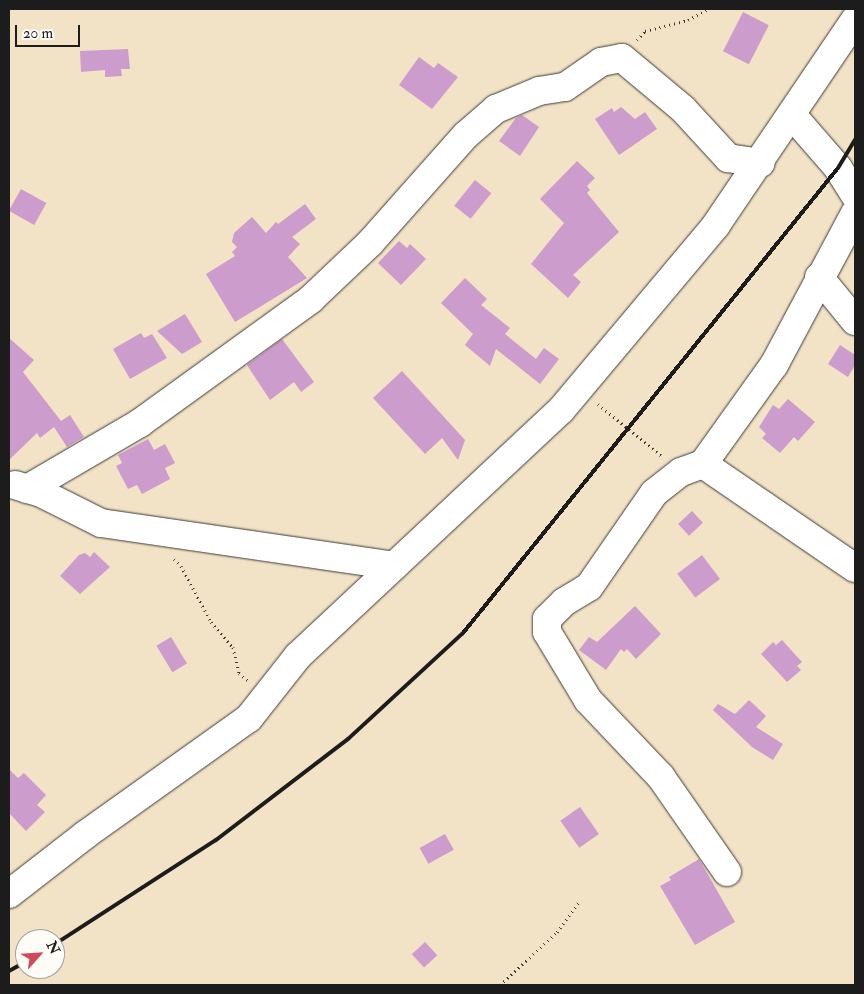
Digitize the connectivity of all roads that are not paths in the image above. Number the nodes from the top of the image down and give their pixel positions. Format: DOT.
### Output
graph roads {
  1 [pos="855,20"];
  2 [pos="792,115"];
  3 [pos="761,163"];
  4 [pos="855,194"];
  5 [pos="855,213"];
  6 [pos="819,277"];
  7 [pos="855,321"];
  8 [pos="692,468"];
  9 [pos="18,486"];
  10 [pos="394,566"];
  11 [pos="855,568"];
  12 [pos="727,872"];
  13 [pos="9,894"];
  1 -- 2 [label="street"];
  2 -- 3 [label="street"];
  2 -- 4 [label="street"];
  3 -- 9 [label="street"];
  3 -- 10 [label="street"];
  5 -- 6 [label="street"];
  6 -- 7 [label="street"];
  6 -- 8 [label="street"];
  8 -- 11 [label="street"];
  8 -- 12 [label="street"];
  9 -- 10 [label="street"];
  10 -- 13 [label="street"];
}
